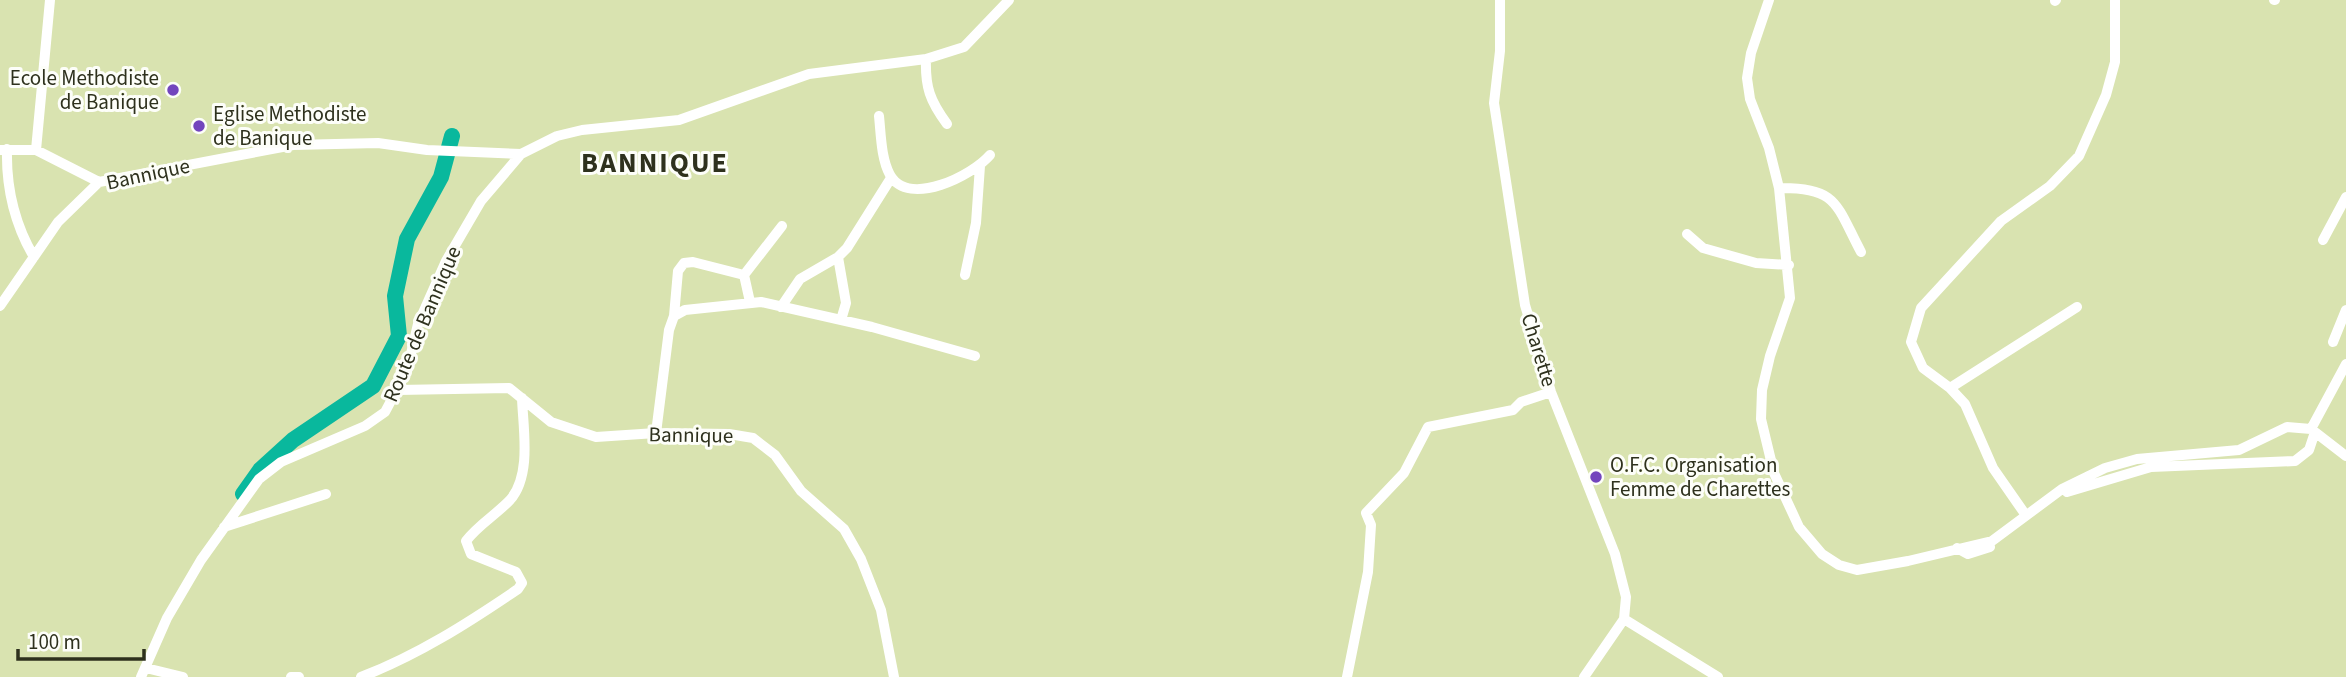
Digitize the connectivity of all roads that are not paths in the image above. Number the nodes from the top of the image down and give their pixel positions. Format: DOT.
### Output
graph roads {
  1 [pos="50,0"];
  2 [pos="1009,0"];
  3 [pos="1500,0"];
  4 [pos="1769,0"];
  5 [pos="2115,0"];
  6 [pos="926,59"];
  7 [pos="878,116"];
  8 [pos="945,121"];
  9 [pos="3,150"];
  10 [pos="36,150"];
  11 [pos="521,154"];
  12 [pos="990,155"];
  13 [pos="980,166"];
  14 [pos="891,178"];
  15 [pos="99,183"];
  16 [pos="1779,188"];
  17 [pos="2346,197"];
  18 [pos="782,226"];
  19 [pos="1687,234"];
  20 [pos="2323,240"];
  21 [pos="1861,252"];
  22 [pos="34,257"];
  23 [pos="838,257"];
  24 [pos="1789,265"];
  25 [pos="744,275"];
  26 [pos="965,275"];
  27 [pos="750,302"];
  28 [pos="0,306"];
  29 [pos="781,307"];
  30 [pos="2077,307"];
  31 [pos="2346,312"];
  32 [pos="674,316"];
  33 [pos="841,320"];
  34 [pos="2333,342"];
  35 [pos="975,356"];
  36 [pos="2346,364"];
  37 [pos="1950,388"];
  38 [pos="398,390"];
  39 [pos="1551,392"];
  40 [pos="522,398"];
  41 [pos="2313,430"];
  42 [pos="656,433"];
  43 [pos="2346,456"];
  44 [pos="326,494"];
  45 [pos="2025,514"];
  46 [pos="224,527"];
  47 [pos="1958,548"];
  48 [pos="1624,618"];
  49 [pos="143,673"];
  50 [pos="166,674"];
  51 [pos="183,677"];
  52 [pos="291,677"];
  53 [pos="299,677"];
  54 [pos="361,677"];
  55 [pos="894,677"];
  56 [pos="1347,677"];
  57 [pos="1584,677"];
  58 [pos="1718,677"];
  1 -- 10 [label="street"];
  2 -- 6 [label="street, Route de Bannique"];
  3 -- 39 [label="street, Charette"];
  4 -- 16 [label="street"];
  5 -- 37 [label="street"];
  6 -- 8 [label="street"];
  6 -- 11 [label="street, Route de Bannique"];
  7 -- 14 [label="street"];
  9 -- 10 [label="street"];
  9 -- 22 [label="street"];
  10 -- 15 [label="street"];
  11 -- 15 [label="street, Bannique"];
  11 -- 38 [label="street, Route de Bannique"];
  12 -- 13 [label="street"];
  13 -- 14 [label="street"];
  13 -- 26 [label="street"];
  14 -- 23 [label="street"];
  15 -- 22 [label="street, Bannique"];
  16 -- 21 [label="street"];
  16 -- 24 [label="street"];
  17 -- 20 [label="street"];
  18 -- 25 [label="street"];
  19 -- 24 [label="street"];
  22 -- 28 [label="street, Bannique"];
  23 -- 29 [label="street"];
  23 -- 33 [label="street"];
  24 -- 47 [label="street"];
  25 -- 27 [label="street"];
  25 -- 32 [label="street"];
  27 -- 29 [label="street"];
  27 -- 32 [label="street"];
  29 -- 33 [label="street"];
  30 -- 37 [label="street"];
  31 -- 34 [label="street"];
  32 -- 42 [label="street"];
  33 -- 35 [label="street"];
  36 -- 41 [label="street"];
  37 -- 45 [label="street"];
  38 -- 40 [label="street, Bannique"];
  38 -- 46 [label="street, Route de Bannique"];
  39 -- 48 [label="street, Charette"];
  39 -- 56 [label="street"];
  40 -- 42 [label="street, Bannique"];
  40 -- 54 [label="street"];
  41 -- 43 [label="street"];
  41 -- 45 [label="street"];
  41 -- 47 [label="street"];
  42 -- 55 [label="street, Bannique"];
  44 -- 46 [label="street"];
  45 -- 47 [label="street"];
  46 -- 49 [label="street, Route de Bannique"];
  48 -- 57 [label="street"];
  48 -- 58 [label="street"];
  49 -- 50 [label="street"];
  50 -- 51 [label="street"];
  52 -- 53 [label="street"];
}
